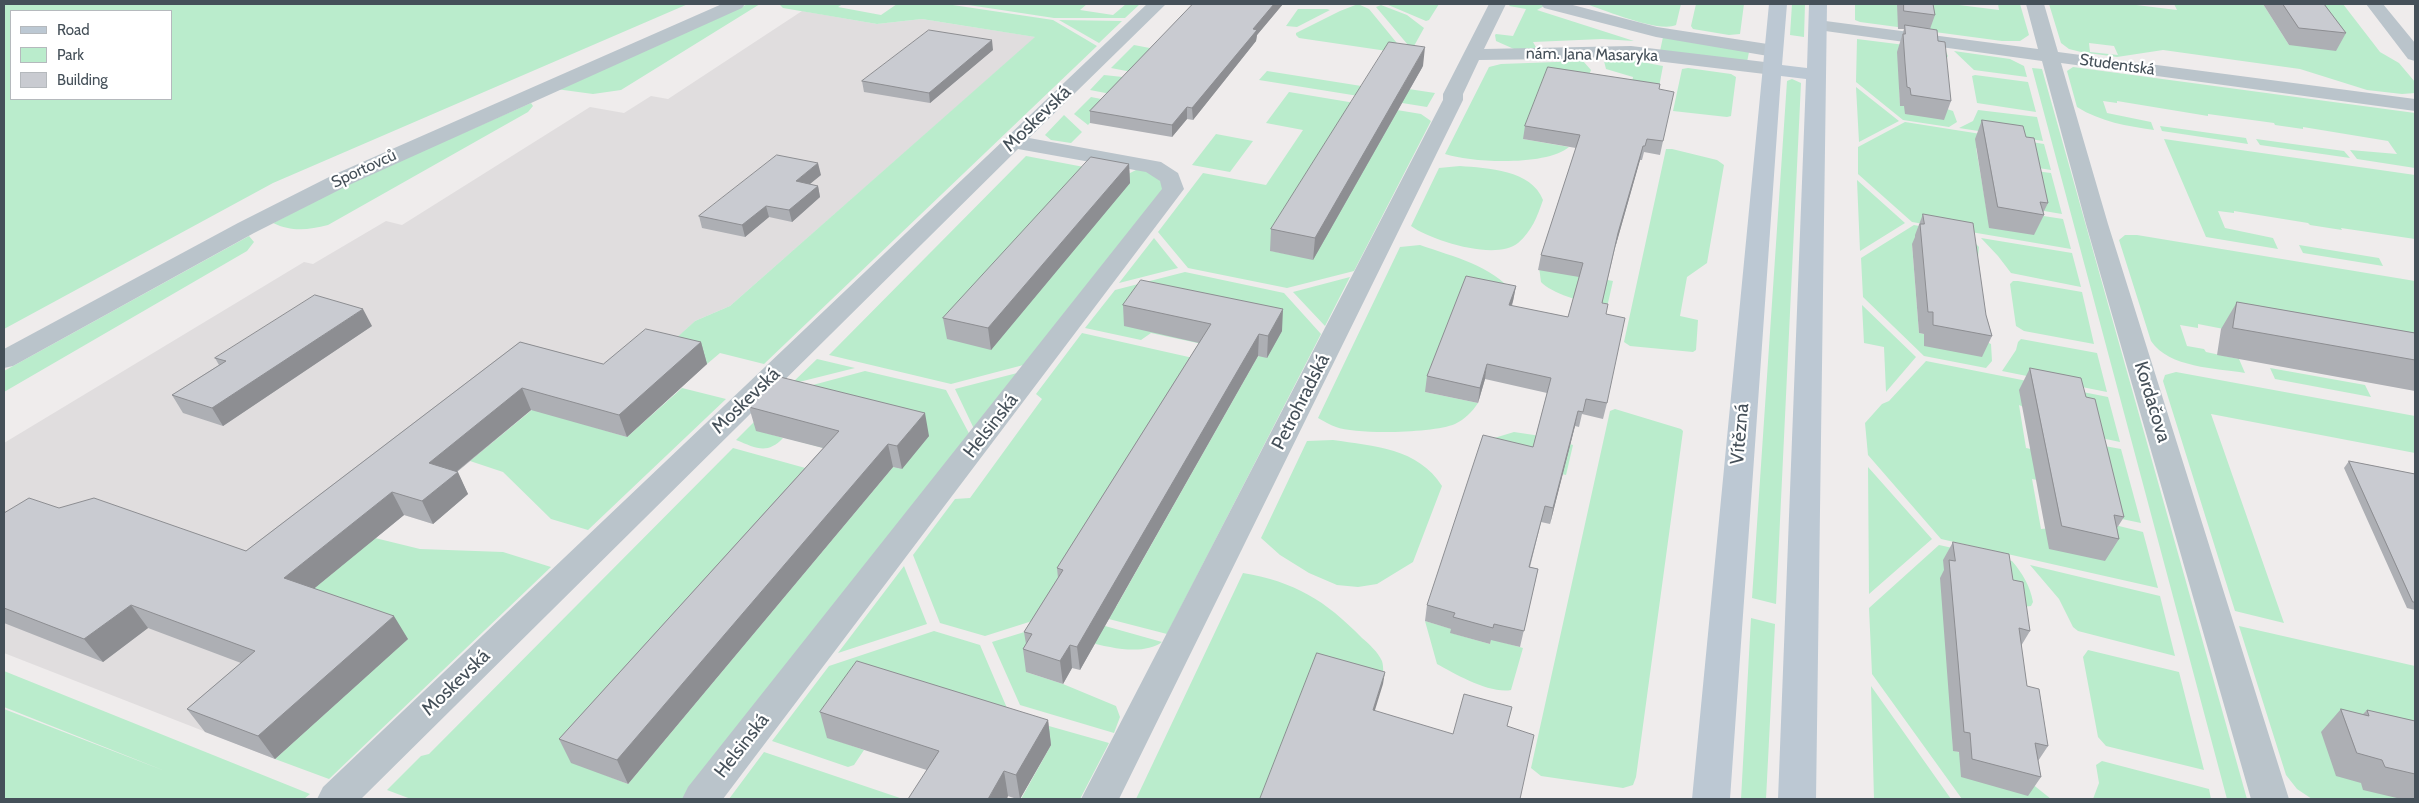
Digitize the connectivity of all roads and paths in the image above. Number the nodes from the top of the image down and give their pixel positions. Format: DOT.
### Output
graph roads {
  1 [pos="736,4"];
  2 [pos="1157,4"];
  3 [pos="1496,4"];
  4 [pos="1550,4"];
  5 [pos="1778,4"];
  6 [pos="1818,4"];
  7 [pos="2035,4"];
  8 [pos="2374,4"];
  9 [pos="1818,24"];
  10 [pos="1471,55"];
  11 [pos="2415,55"];
  12 [pos="2050,56"];
  13 [pos="1796,60"];
  14 [pos="2415,105"];
  15 [pos="1015,142"];
  16 [pos="4,360"];
  17 [pos="336,799"];
  18 [pos="701,799"];
  19 [pos="1100,799"];
  20 [pos="1711,799"];
  21 [pos="1797,799"];
  22 [pos="2270,799"];
  1 -- 16 [label="street, Sportovců"];
  2 -- 15 [label="street, Moskevská"];
  3 -- 10 [label="street, Petrohradská"];
  4 -- 13 [label="street, nám. Jana Masaryka"];
  5 -- 13 [label="main road, Vítězná"];
  6 -- 9 [label="main road, Vítězná"];
  7 -- 12 [label="street, Kordačova"];
  8 -- 11 [label="street"];
  9 -- 12 [label="street, Studentská"];
  9 -- 13 [label="main road, Vítězná"];
  10 -- 13 [label="street, nám. Jana Masaryka"];
  10 -- 19 [label="street, Petrohradská"];
  12 -- 14 [label="street, Studentská"];
  12 -- 22 [label="street, Kordačova"];
  13 -- 20 [label="main road, Vítězná"];
  13 -- 21 [label="main road, Vítězná"];
  15 -- 17 [label="street, Moskevská"];
  15 -- 18 [label="street, Helsinská"];
}
